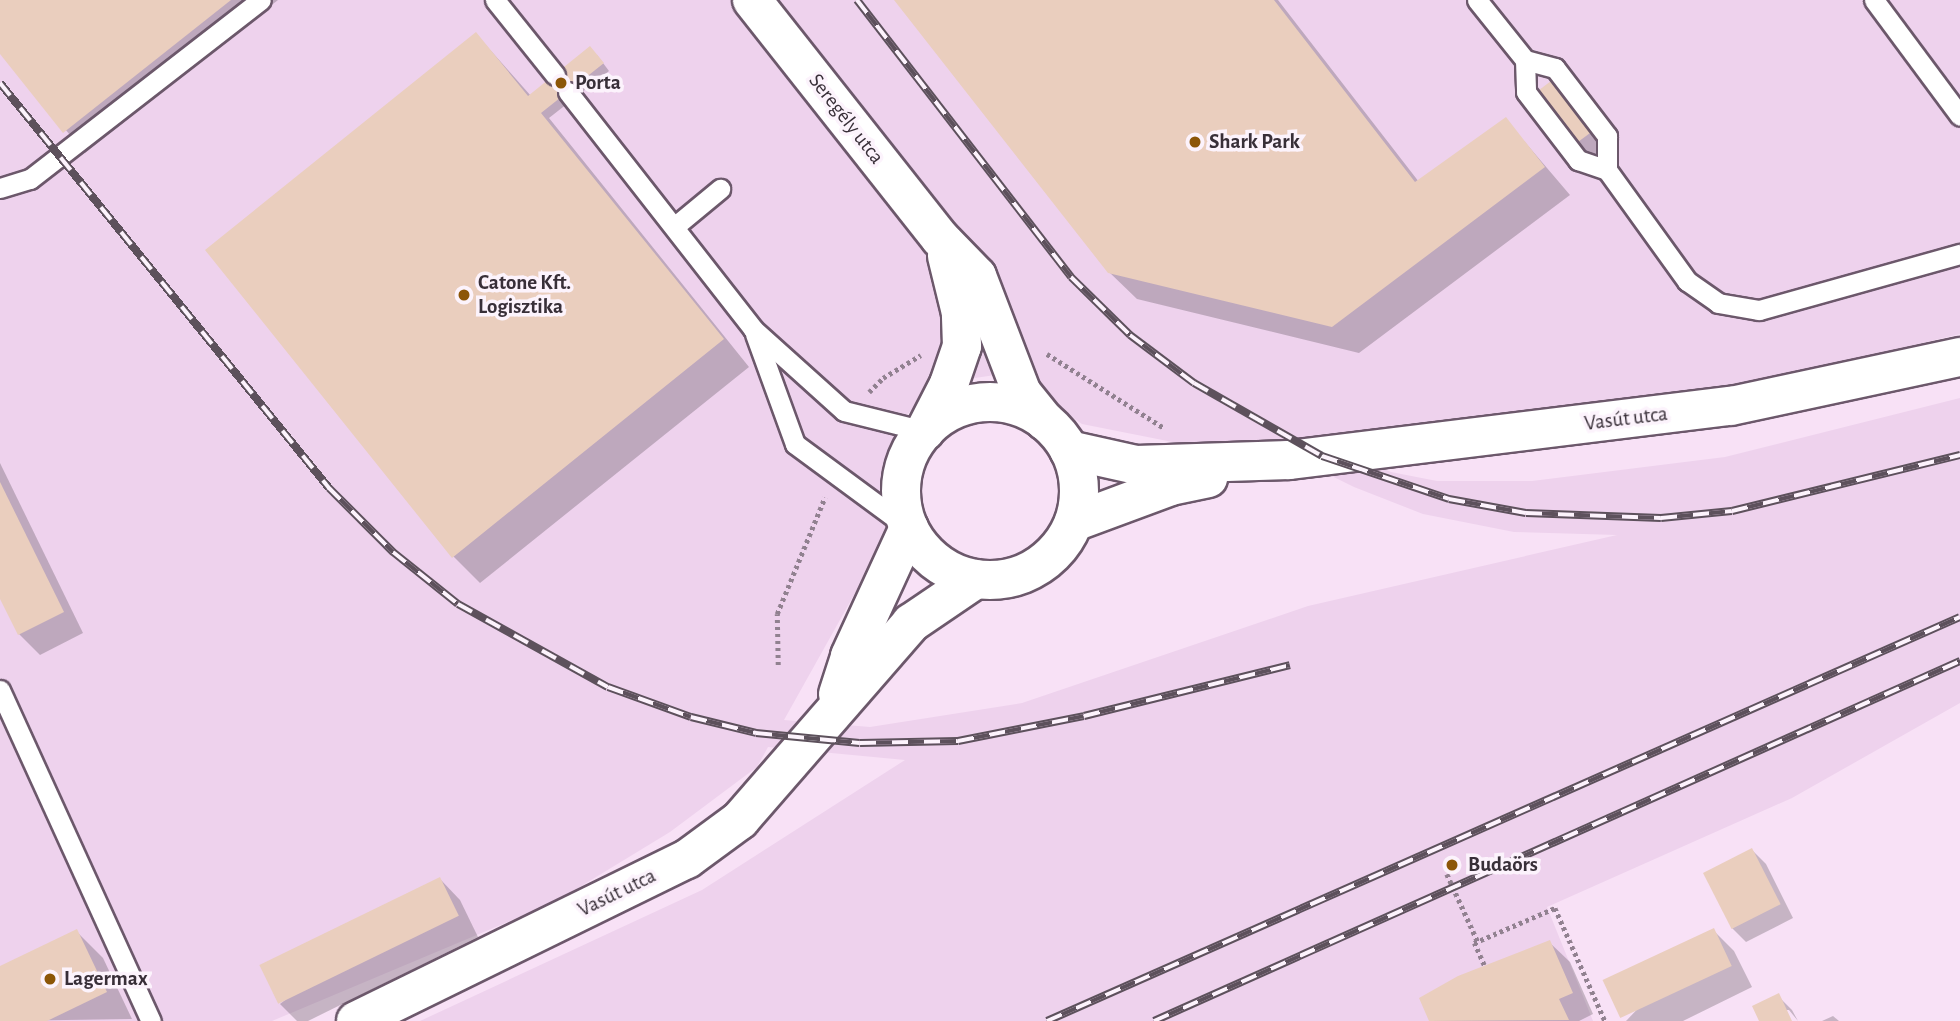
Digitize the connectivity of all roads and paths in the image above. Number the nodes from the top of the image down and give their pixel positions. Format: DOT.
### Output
graph roads {
  1 [pos="261,0"];
  2 [pos="495,0"];
  3 [pos="752,0"];
  4 [pos="1477,0"];
  5 [pos="1874,0"];
  6 [pos="1525,60"];
  7 [pos="555,75"];
  8 [pos="568,92"];
  9 [pos="1960,116"];
  10 [pos="1607,170"];
  11 [pos="0,188"];
  12 [pos="720,189"];
  13 [pos="674,227"];
  14 [pos="940,238"];
  15 [pos="1960,254"];
  16 [pos="753,329"];
  17 [pos="1000,342"];
  18 [pos="962,346"];
  19 [pos="1960,357"];
  20 [pos="859,416"];
  21 [pos="1166,429"];
  22 [pos="925,431"];
  23 [pos="1057,436"];
  24 [pos="1289,460"];
  25 [pos="834,476"];
  26 [pos="1074,522"];
  27 [pos="909,528"];
  28 [pos="976,579"];
  29 [pos="778,665"];
  30 [pos="0,690"];
  31 [pos="834,706"];
  32 [pos="1447,874"];
  33 [pos="1478,942"];
  34 [pos="1484,965"];
  35 [pos="148,1020"];
  36 [pos="356,1021"];
  37 [pos="1605,1021"];
  1 -- 11 [label="lane"];
  2 -- 7 [label="lane"];
  3 -- 14 [label="street, Seregély utca"];
  4 -- 6 [label="lane"];
  5 -- 9 [label="lane"];
  6 -- 10 [label="lane"];
  6 -- 10 [label="lane"];
  8 -- 13 [label="lane"];
  10 -- 15 [label="lane"];
  12 -- 13 [label="lane"];
  13 -- 16 [label="lane"];
  14 -- 17 [label="street, Seregély utca"];
  14 -- 18 [label="street, Seregély utca"];
  16 -- 20 [label="lane"];
  16 -- 25 [label="lane"];
  17 -- 21 [label="path"];
  17 -- 23 [label="street, Seregély utca"];
  18 -- 20 [label="path"];
  18 -- 22 [label="street, Seregély utca"];
  19 -- 24 [label="street, Vasút utca"];
  20 -- 22 [label="lane"];
  22 -- 23 [label="street, Vasút utca"];
  22 -- 27 [label="street, Vasút utca"];
  23 -- 24 [label="street, Vasút utca"];
  23 -- 26 [label="street, Vasút utca"];
  24 -- 26 [label="street, Vasút utca"];
  25 -- 27 [label="lane"];
  25 -- 29 [label="path"];
  26 -- 28 [label="street, Vasút utca"];
  27 -- 28 [label="street, Vasút utca"];
  27 -- 31 [label="street, Vasút utca"];
  28 -- 31 [label="street, Vasút utca"];
  30 -- 35 [label="lane"];
  31 -- 36 [label="street, Vasút utca"];
  32 -- 33 [label="path"];
  33 -- 34 [label="path"];
  33 -- 37 [label="path"];
}
